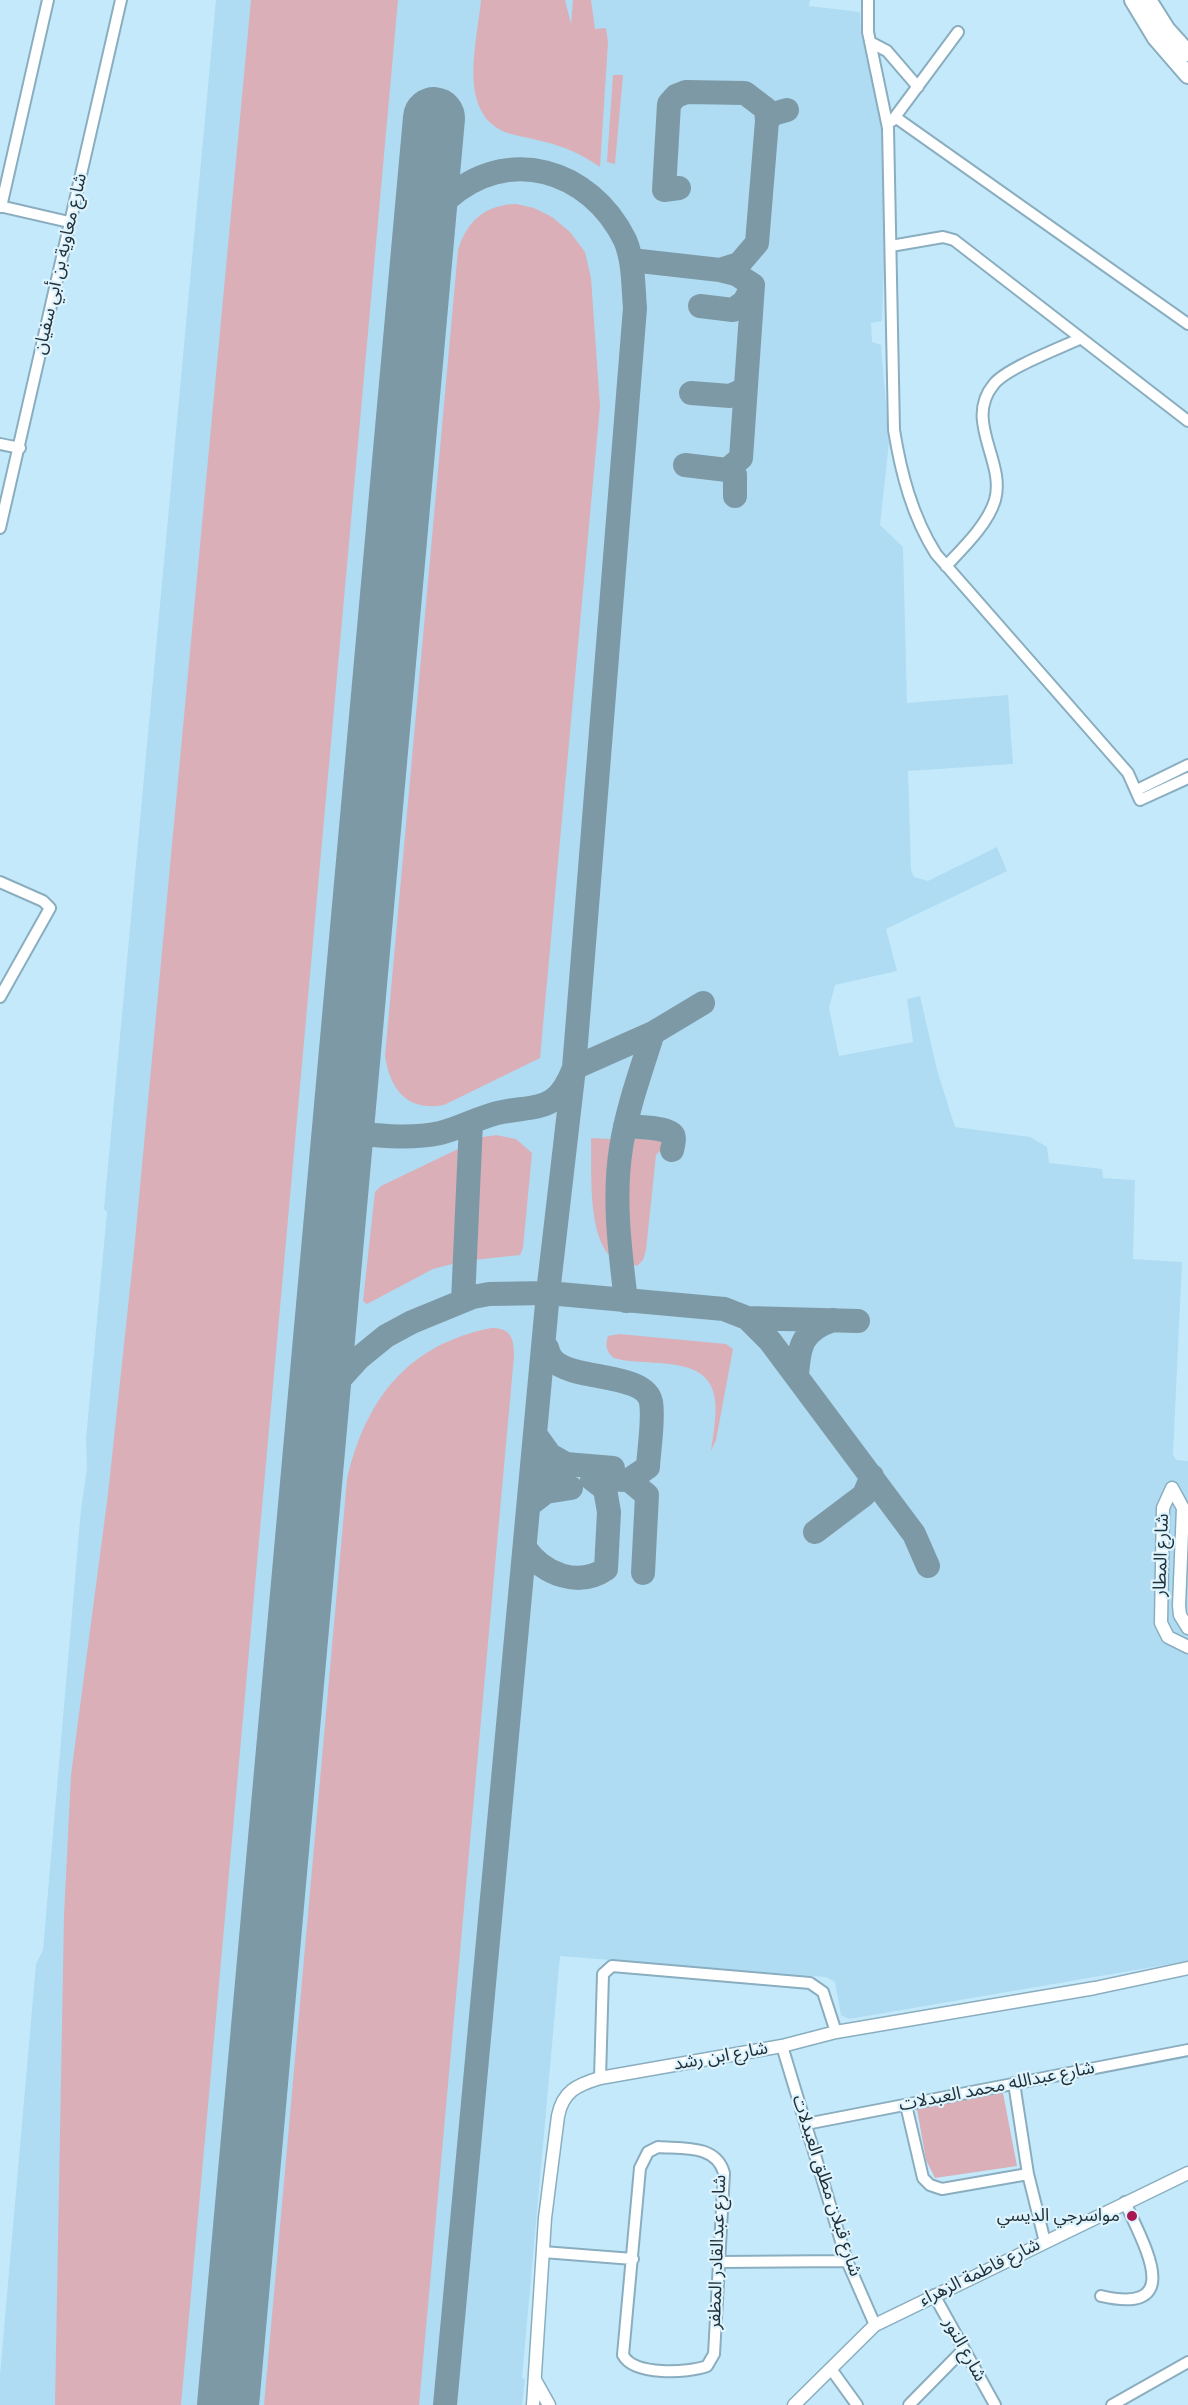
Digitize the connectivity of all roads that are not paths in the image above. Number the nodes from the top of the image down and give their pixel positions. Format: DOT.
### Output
graph roads {
  1 [pos="48,0"];
  2 [pos="121,0"];
  3 [pos="868,0"];
  4 [pos="1133,0"];
  5 [pos="1148,0"];
  6 [pos="958,32"];
  7 [pos="870,42"];
  8 [pos="1188,53"];
  9 [pos="1188,75"];
  10 [pos="918,87"];
  11 [pos="895,117"];
  12 [pos="888,128"];
  13 [pos="0,206"];
  14 [pos="69,222"];
  15 [pos="891,246"];
  16 [pos="1188,324"];
  17 [pos="1079,339"];
  18 [pos="1188,421"];
  19 [pos="0,444"];
  20 [pos="20,448"];
  21 [pos="0,528"];
  22 [pos="946,566"];
  23 [pos="1188,765"];
  24 [pos="1188,778"];
  25 [pos="1138,795"];
  26 [pos="0,882"];
  27 [pos="0,997"];
  28 [pos="1188,1628"];
  29 [pos="1188,1647"];
  30 [pos="1188,1968"];
  31 [pos="836,2032"];
  32 [pos="782,2046"];
  33 [pos="1188,2050"];
  34 [pos="600,2078"];
  35 [pos="1014,2083"];
  36 [pos="906,2105"];
  37 [pos="806,2124"];
  38 [pos="1188,2173"];
  39 [pos="1028,2174"];
  40 [pos="1125,2202"];
  41 [pos="1045,2242"];
  42 [pos="543,2252"];
  43 [pos="633,2259"];
  44 [pos="847,2261"];
  45 [pos="719,2262"];
  46 [pos="934,2295"];
  47 [pos="1101,2296"];
  48 [pos="875,2325"];
  49 [pos="963,2350"];
  50 [pos="1188,2362"];
  51 [pos="831,2369"];
  52 [pos="535,2379"];
  53 [pos="533,2405"];
  54 [pos="549,2405"];
  55 [pos="794,2405"];
  56 [pos="857,2405"];
  57 [pos="909,2405"];
  58 [pos="995,2405"];
  59 [pos="1112,2405"];
  1 -- 13 [label="street"];
  2 -- 14 [label="street, شارع معاوية بن أبي سفيان"];
  3 -- 7 [label="street"];
  4 -- 9 [label="main road"];
  5 -- 8 [label="main road"];
  6 -- 10 [label="street"];
  7 -- 10 [label="street"];
  7 -- 12 [label="street"];
  10 -- 11 [label="street"];
  11 -- 12 [label="street"];
  11 -- 16 [label="street"];
  12 -- 15 [label="street"];
  13 -- 14 [label="street"];
  14 -- 20 [label="street, شارع معاوية بن أبي سفيان"];
  15 -- 17 [label="street"];
  15 -- 22 [label="street"];
  17 -- 18 [label="street"];
  17 -- 22 [label="street"];
  19 -- 20 [label="street"];
  20 -- 21 [label="street, شارع معاوية بن أبي سفيان"];
  22 -- 25 [label="street"];
  23 -- 25 [label="street"];
  24 -- 25 [label="street"];
  26 -- 27 [label="street"];
  28 -- 29 [label="street, شارع المطار"];
  30 -- 31 [label="street, شارع ابن رشد"];
  31 -- 32 [label="street, شارع ابن رشد"];
  31 -- 34 [label="street"];
  32 -- 34 [label="street, شارع ابن رشد"];
  32 -- 37 [label="street, شارع قبلان مطلق العبدلات"];
  33 -- 35 [label="street, شارع عبدالله محمد العبدلات"];
  34 -- 42 [label="street, شارع ابن رشد"];
  35 -- 36 [label="street, شارع عبدالله محمد العبدلات"];
  35 -- 39 [label="street"];
  36 -- 37 [label="street, شارع عبدالله محمد العبدلات"];
  36 -- 39 [label="street"];
  37 -- 44 [label="street, شارع قبلان مطلق العبدلات"];
  38 -- 40 [label="street, شارع فاطمة الزهراء"];
  39 -- 41 [label="street"];
  40 -- 41 [label="street, شارع فاطمة الزهراء"];
  40 -- 47 [label="street"];
  41 -- 46 [label="street, شارع فاطمة الزهراء"];
  42 -- 43 [label="street"];
  42 -- 52 [label="street, شارع ابن رشد"];
  43 -- 45 [label="street, شارع عبدالقادر المظفر"];
  43 -- 45 [label="street, شارع عبدالقادر المظفر"];
  44 -- 45 [label="street"];
  44 -- 48 [label="street, شارع قبلان مطلق العبدلات"];
  46 -- 48 [label="street, شارع فاطمة الزهراء"];
  46 -- 49 [label="street, شارع النور"];
  48 -- 51 [label="street, شارع فاطمة الزهراء"];
  49 -- 57 [label="street"];
  49 -- 58 [label="street, شارع النور"];
  50 -- 59 [label="street"];
  51 -- 55 [label="street, شارع فاطمة الزهراء"];
  51 -- 56 [label="street"];
  52 -- 53 [label="street, شارع ابن رشد"];
  52 -- 54 [label="street"];
}
